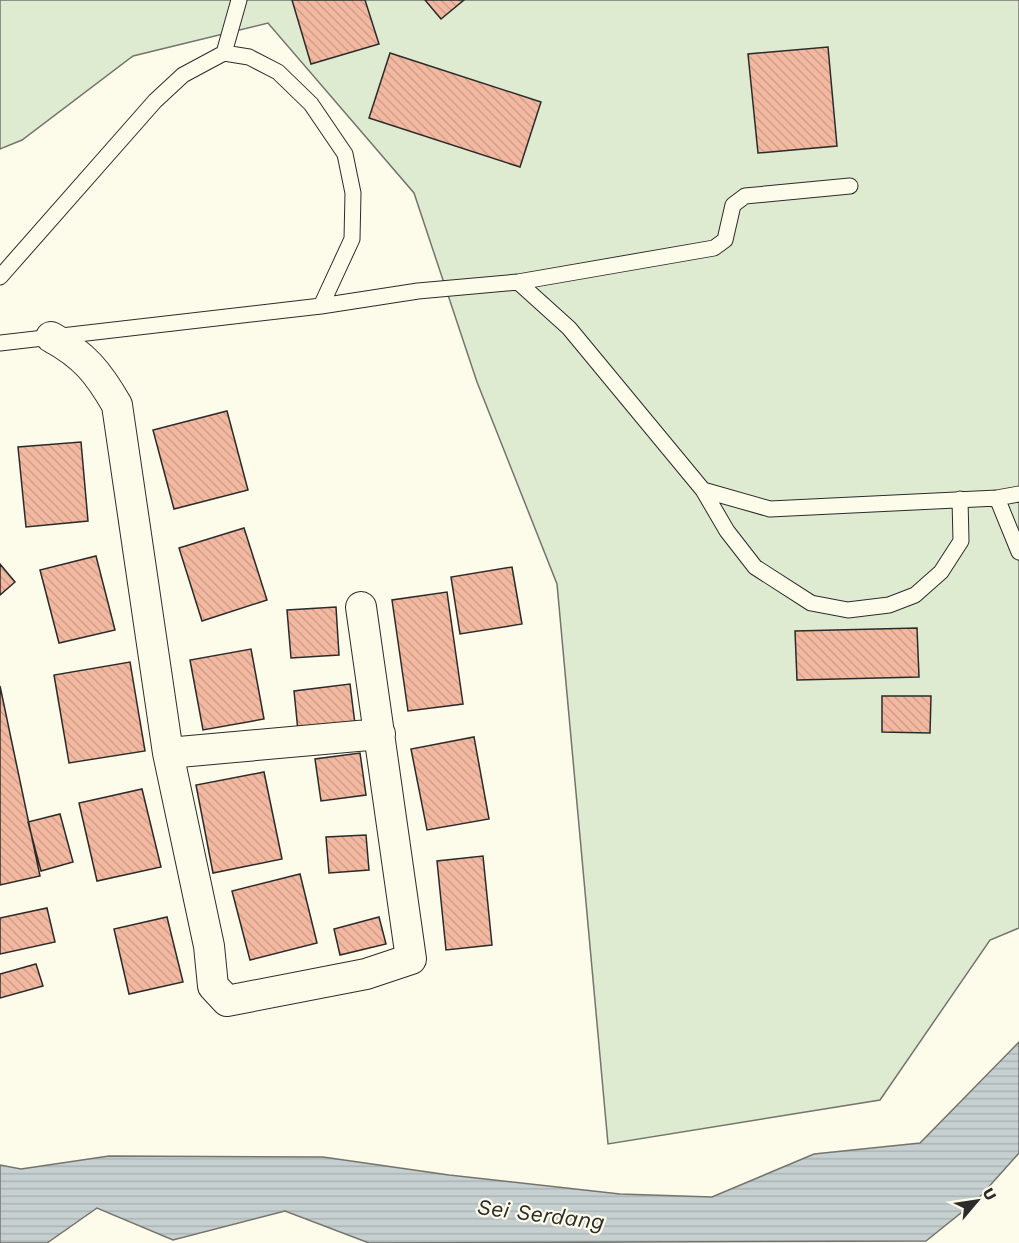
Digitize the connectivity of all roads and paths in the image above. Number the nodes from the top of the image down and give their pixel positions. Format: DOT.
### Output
graph roads {
  1 [pos="240,0"];
  2 [pos="224,53"];
  3 [pos="850,186"];
  4 [pos="0,277"];
  5 [pos="518,282"];
  6 [pos="321,306"];
  7 [pos="51,337"];
  8 [pos="0,343"];
  9 [pos="703,489"];
  10 [pos="1019,494"];
  11 [pos="997,498"];
  12 [pos="960,499"];
  13 [pos="1019,552"];
  14 [pos="361,607"];
  15 [pos="380,734"];
  16 [pos="168,753"];
  1 -- 2 [label="lane"];
  2 -- 4 [label="lane"];
  2 -- 6 [label="lane"];
  3 -- 5 [label="lane"];
  5 -- 6 [label="lane"];
  5 -- 9 [label="lane"];
  6 -- 7 [label="lane"];
  7 -- 8 [label="lane"];
  7 -- 16 [label="street"];
  9 -- 12 [label="lane"];
  9 -- 12 [label="lane"];
  10 -- 11 [label="lane"];
  11 -- 12 [label="lane"];
  11 -- 13 [label="lane"];
  14 -- 15 [label="street"];
  15 -- 16 [label="street"];
  15 -- 16 [label="street"];
}
